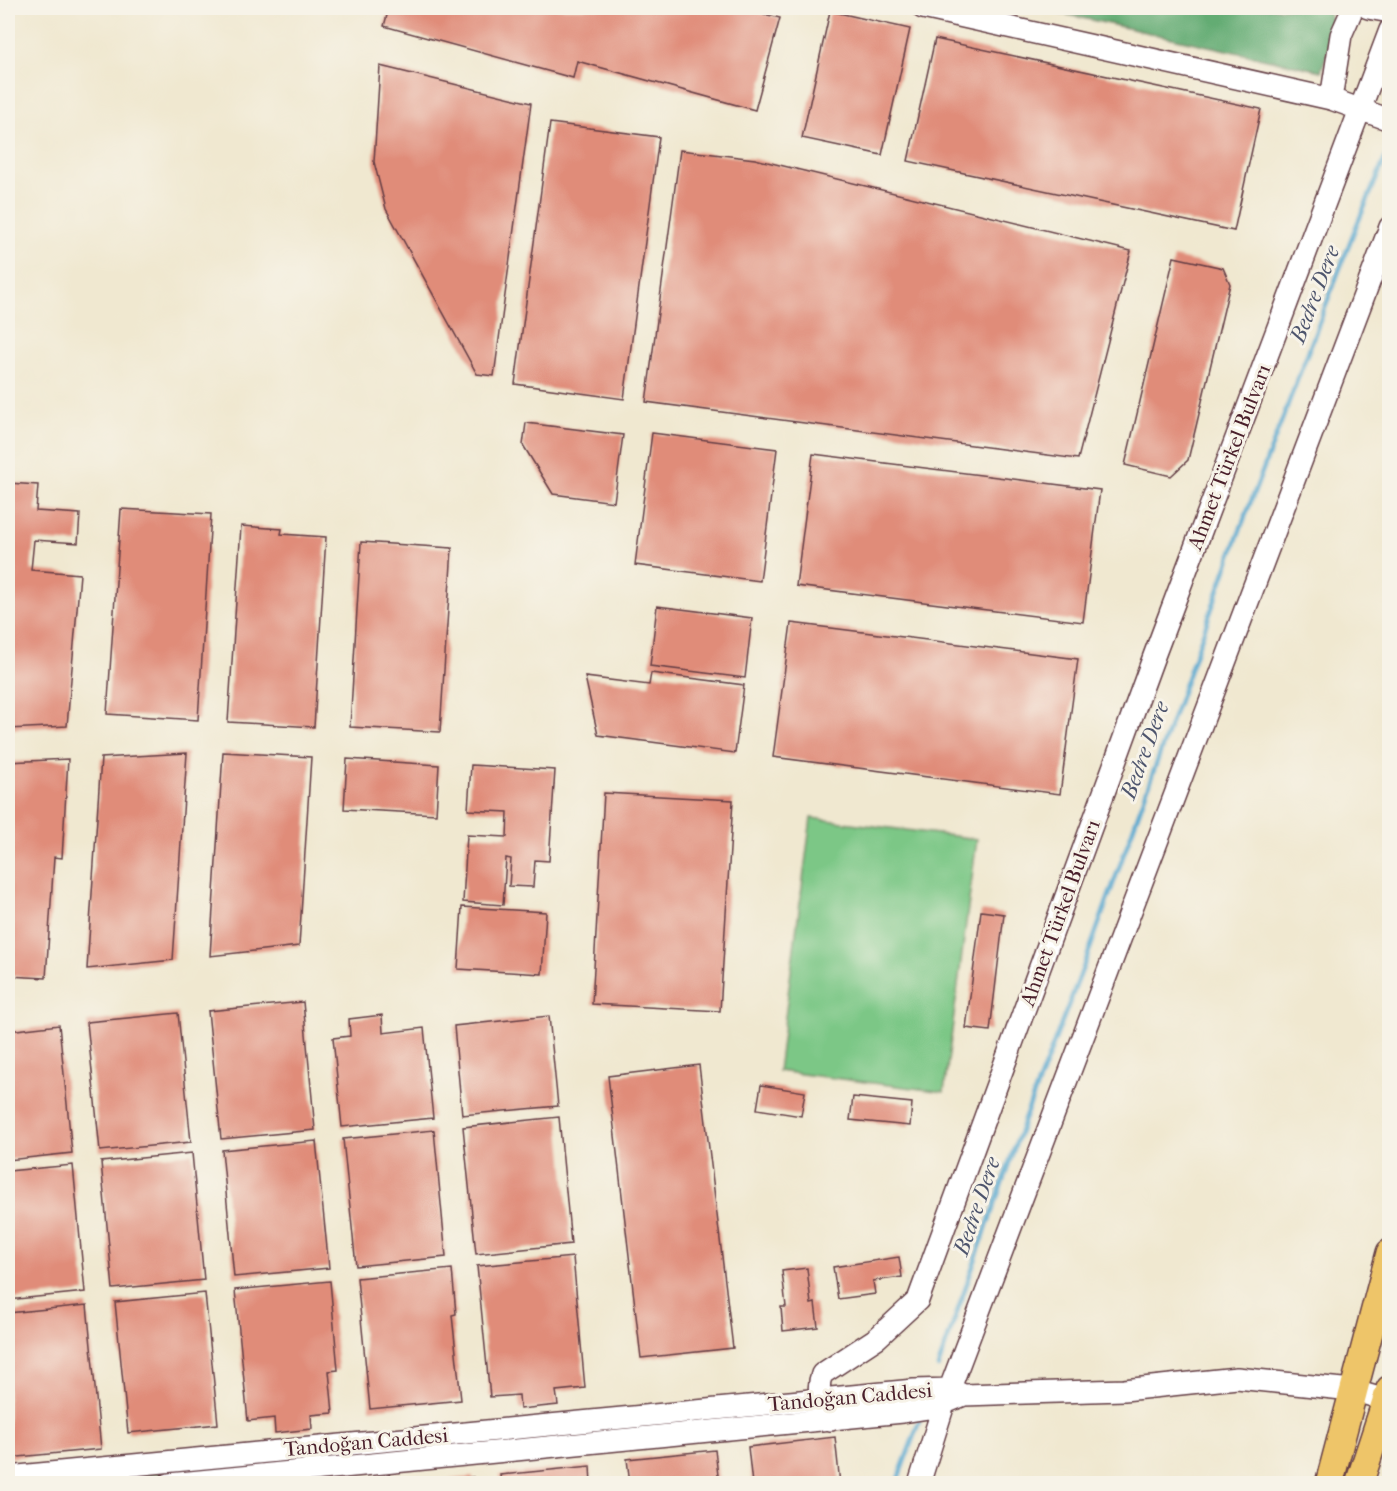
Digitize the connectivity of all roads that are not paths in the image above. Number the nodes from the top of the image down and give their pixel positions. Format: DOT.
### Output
graph roads {
  1 [pos="923,8"];
  2 [pos="1353,8"];
  3 [pos="1368,8"];
  4 [pos="1389,12"];
  5 [pos="1389,30"];
  6 [pos="1330,99"];
  7 [pos="1360,109"];
  8 [pos="1386,119"];
  9 [pos="1389,227"];
  10 [pos="1389,1252"];
  11 [pos="1352,1390"];
  12 [pos="1388,1394"];
  13 [pos="953,1396"];
  14 [pos="819,1399"];
  15 [pos="831,1420"];
  16 [pos="1345,1425"];
  17 [pos="1383,1435"];
  18 [pos="8,1477"];
  19 [pos="169,1484"];
  20 [pos="919,1484"];
  21 [pos="1329,1484"];
  22 [pos="1359,1484"];
  1 -- 6 [label="street"];
  2 -- 6 [label="street"];
  3 -- 4 [label="street"];
  5 -- 7 [label="street, Ahmet Türkel Bulvarı"];
  6 -- 7 [label="street"];
  7 -- 8 [label="street"];
  7 -- 14 [label="street, Ahmet Türkel Bulvarı"];
  9 -- 13 [label="street"];
  10 -- 11 [label="main road"];
  11 -- 12 [label="street"];
  11 -- 13 [label="street"];
  11 -- 16 [label="main road"];
  12 -- 17 [label="main road"];
  13 -- 14 [label="street, Tandoğan Caddesi"];
  13 -- 15 [label="street, Tandoğan Caddesi"];
  13 -- 20 [label="street"];
  14 -- 15 [label="street"];
  14 -- 18 [label="street, Tandoğan Caddesi"];
  15 -- 19 [label="street, Tandoğan Caddesi"];
  16 -- 17 [label="street"];
  16 -- 21 [label="main road"];
  17 -- 22 [label="main road"];
}
